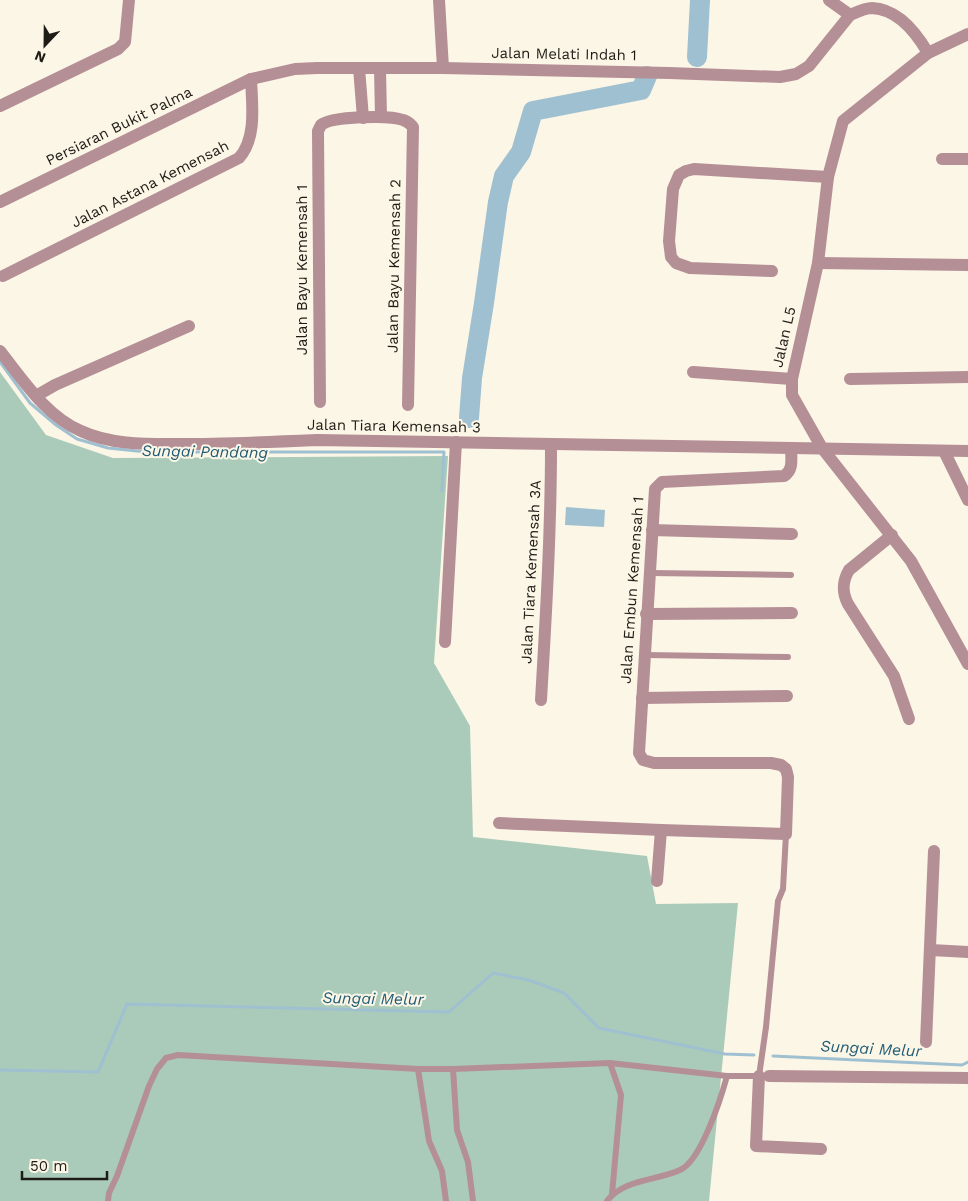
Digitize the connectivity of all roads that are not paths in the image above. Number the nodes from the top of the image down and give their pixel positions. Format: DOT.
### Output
graph roads {
  1 [pos="129,0"];
  2 [pos="439,0"];
  3 [pos="830,0"];
  4 [pos="850,15"];
  5 [pos="968,34"];
  6 [pos="928,53"];
  7 [pos="359,68"];
  8 [pos="443,68"];
  9 [pos="380,69"];
  10 [pos="251,79"];
  11 [pos="0,106"];
  12 [pos="381,117"];
  13 [pos="363,118"];
  14 [pos="942,159"];
  15 [pos="968,159"];
  16 [pos="828,177"];
  17 [pos="0,202"];
  18 [pos="818,263"];
  19 [pos="968,264"];
  20 [pos="772,271"];
  21 [pos="3,276"];
  22 [pos="189,326"];
  23 [pos="0,351"];
  24 [pos="693,372"];
  25 [pos="968,376"];
  26 [pos="792,379"];
  27 [pos="850,379"];
  28 [pos="36,396"];
  29 [pos="320,402"];
  30 [pos="408,405"];
  31 [pos="456,442"];
  32 [pos="551,445"];
  33 [pos="791,448"];
  34 [pos="822,448"];
  35 [pos="944,451"];
  36 [pos="968,451"];
  37 [pos="968,500"];
  38 [pos="652,530"];
  39 [pos="792,534"];
  40 [pos="892,535"];
  41 [pos="650,573"];
  42 [pos="791,575"];
  43 [pos="792,613"];
  44 [pos="646,614"];
  45 [pos="446,642"];
  46 [pos="645,655"];
  47 [pos="788,657"];
  48 [pos="968,664"];
  49 [pos="787,696"];
  50 [pos="642,698"];
  51 [pos="541,700"];
  52 [pos="909,719"];
  53 [pos="499,823"];
  54 [pos="661,830"];
  55 [pos="786,834"];
  56 [pos="934,851"];
  57 [pos="657,881"];
  58 [pos="931,950"];
  59 [pos="968,952"];
  60 [pos="926,1042"];
  61 [pos="610,1063"];
  62 [pos="418,1068"];
  63 [pos="453,1069"];
  64 [pos="727,1076"];
  65 [pos="764,1076"];
  66 [pos="968,1078"];
  67 [pos="822,1149"];
  68 [pos="612,1194"];
  69 [pos="108,1201"];
  70 [pos="446,1201"];
  71 [pos="473,1201"];
  72 [pos="607,1201"];
  1 -- 11 [label="street"];
  2 -- 8 [label="street"];
  3 -- 4 [label="street"];
  4 -- 6 [label="street"];
  4 -- 8 [label="street, Jalan Melati Indah 1"];
  5 -- 6 [label="street, Jalan L5"];
  6 -- 16 [label="street, Jalan L5"];
  7 -- 9 [label="street, Jalan Melati Indah 1"];
  7 -- 10 [label="street, Jalan Melati Indah 1"];
  7 -- 13 [label="street"];
  8 -- 9 [label="street, Jalan Melati Indah 1"];
  9 -- 12 [label="street"];
  10 -- 17 [label="street, Persiaran Bukit Palma"];
  10 -- 21 [label="street, Jalan Astana Kemensah"];
  12 -- 13 [label="street"];
  12 -- 30 [label="street, Jalan Bayu Kemensah 2"];
  13 -- 29 [label="street, Jalan Bayu Kemensah 1"];
  14 -- 15 [label="street"];
  16 -- 18 [label="street, Jalan L5"];
  16 -- 20 [label="street"];
  18 -- 19 [label="street"];
  18 -- 26 [label="street, Jalan L5"];
  22 -- 28 [label="street"];
  23 -- 28 [label="street, Jalan Tiara Kemensah 3"];
  24 -- 26 [label="street"];
  25 -- 27 [label="street"];
  26 -- 34 [label="street, Jalan L5"];
  28 -- 31 [label="street, Jalan Tiara Kemensah 3"];
  31 -- 32 [label="street, Jalan Tiara Kemensah 3"];
  31 -- 45 [label="street"];
  32 -- 33 [label="street, Jalan Tiara Kemensah 3"];
  32 -- 51 [label="street, Jalan Tiara Kemensah 3A"];
  33 -- 34 [label="street, Jalan Tiara Kemensah 3"];
  33 -- 38 [label="street, Jalan Embun Kemensah 1"];
  34 -- 35 [label="street, Jalan Tiara Kemensah 3"];
  34 -- 40 [label="street, Jalan L5"];
  35 -- 36 [label="street, Jalan Tiara Kemensah 3"];
  35 -- 37 [label="street"];
  38 -- 39 [label="street"];
  38 -- 41 [label="street, Jalan Embun Kemensah 1"];
  40 -- 48 [label="street, Jalan L5"];
  40 -- 52 [label="street"];
  41 -- 42 [label="lane"];
  41 -- 44 [label="street, Jalan Embun Kemensah 1"];
  43 -- 44 [label="street"];
  44 -- 46 [label="street, Jalan Embun Kemensah 1"];
  46 -- 47 [label="lane"];
  46 -- 50 [label="street, Jalan Embun Kemensah 1"];
  49 -- 50 [label="street"];
  50 -- 55 [label="street, Jalan Embun Kemensah 1"];
  53 -- 54 [label="street"];
  54 -- 55 [label="street"];
  54 -- 57 [label="street"];
  55 -- 65 [label="lane"];
  56 -- 58 [label="street"];
  58 -- 59 [label="street"];
  58 -- 60 [label="street"];
  61 -- 63 [label="lane"];
  61 -- 64 [label="lane"];
  61 -- 68 [label="lane"];
  62 -- 63 [label="lane"];
  62 -- 69 [label="lane"];
  62 -- 70 [label="lane"];
  63 -- 71 [label="lane"];
  64 -- 65 [label="lane"];
  64 -- 68 [label="lane"];
  65 -- 66 [label="street"];
  65 -- 67 [label="street"];
  68 -- 72 [label="lane"];
}
